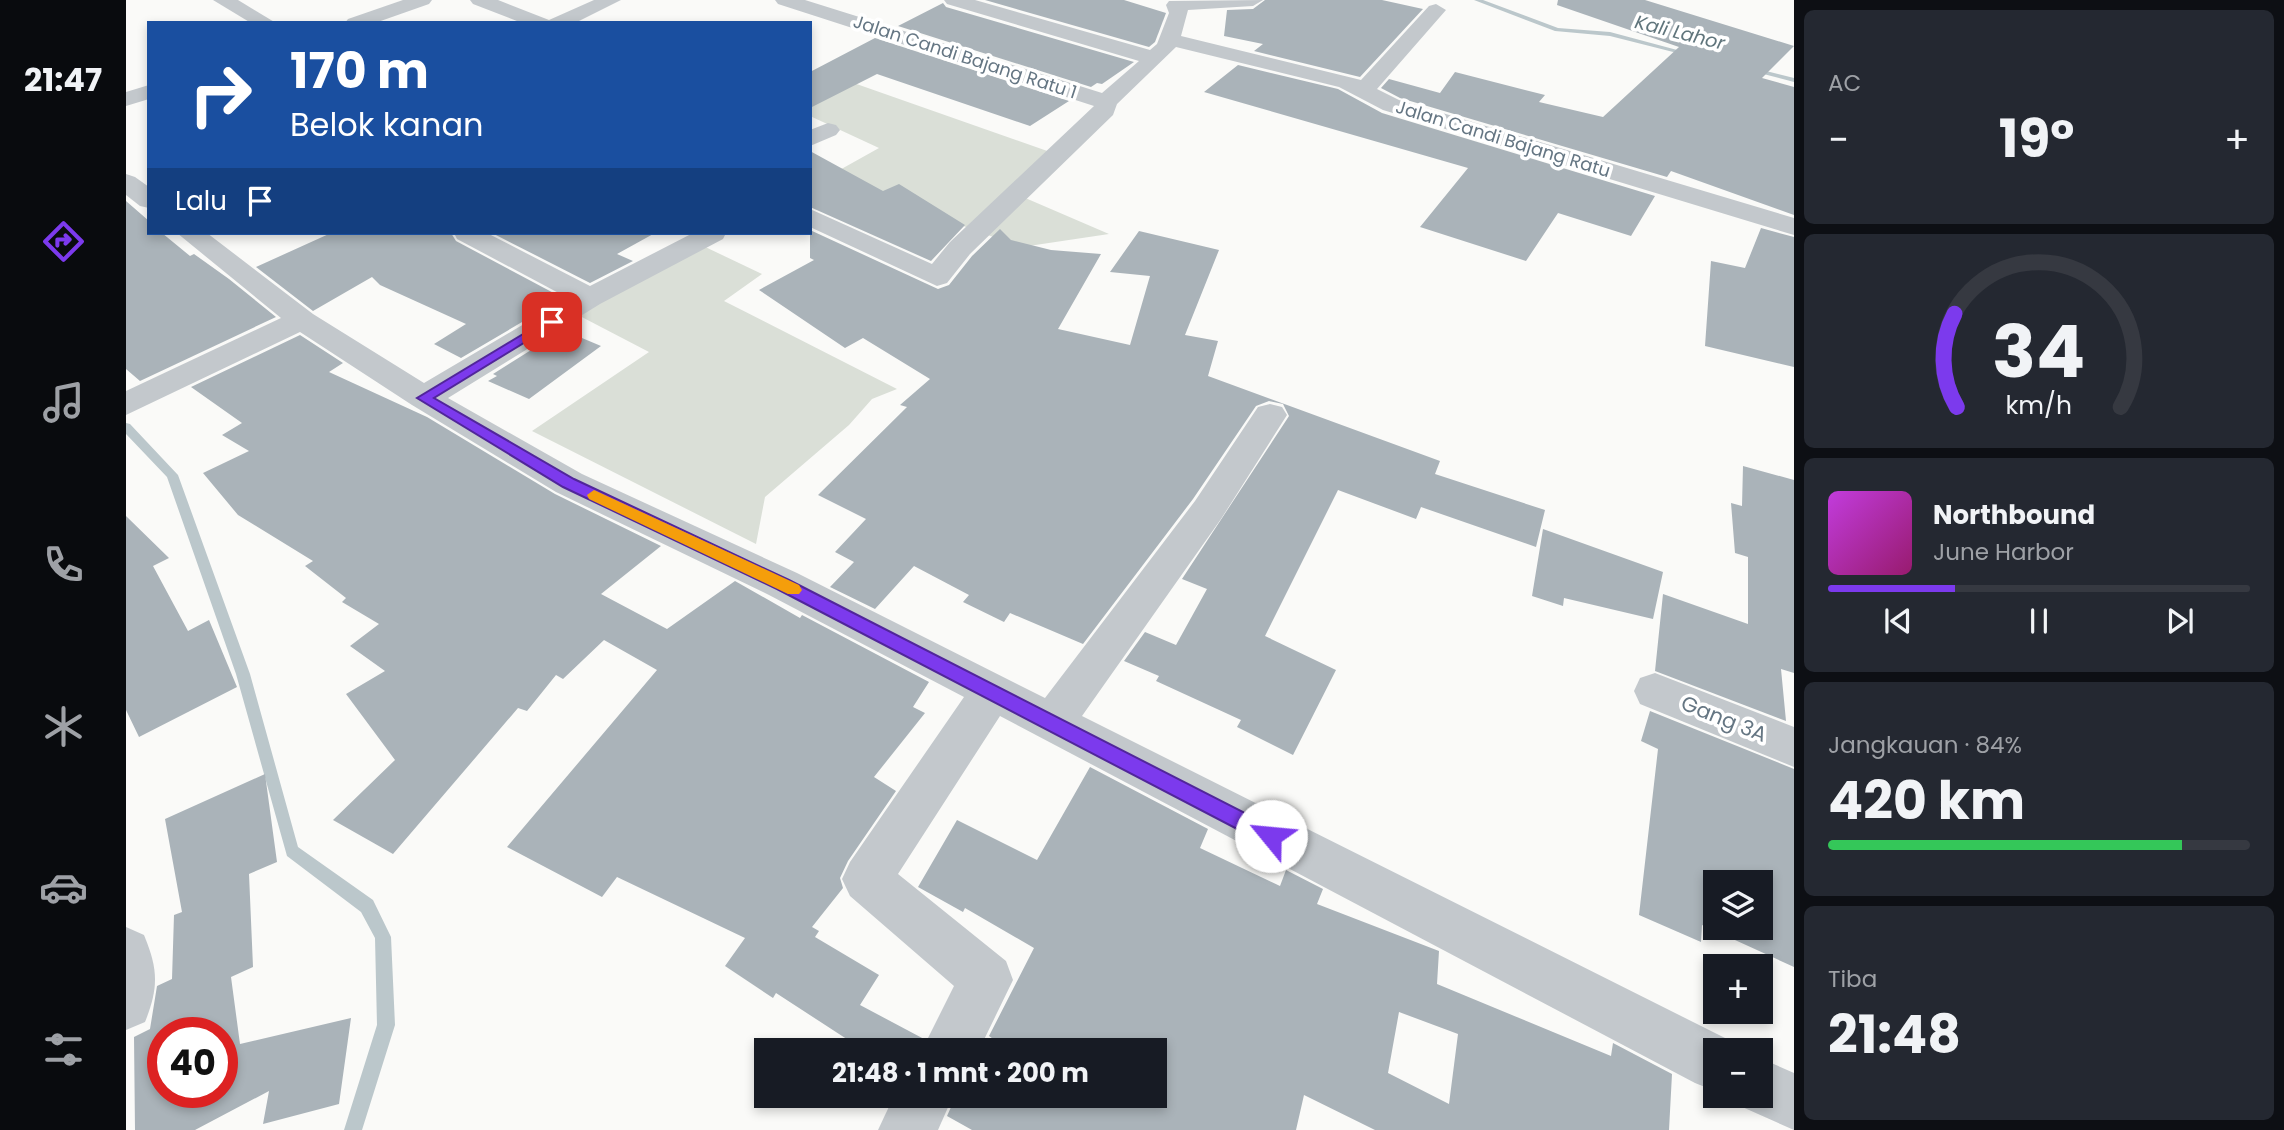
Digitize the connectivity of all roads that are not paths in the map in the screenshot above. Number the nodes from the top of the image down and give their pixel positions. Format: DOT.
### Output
graph roads {
  1 [pos="223,0"];
  2 [pos="422,0"];
  3 [pos="480,0"];
  4 [pos="611,0"];
  5 [pos="785,0"];
  6 [pos="954,0"];
  7 [pos="1254,0"];
  8 [pos="1172,2"];
  9 [pos="1201,2"];
  10 [pos="1436,10"];
  11 [pos="262,21"];
  12 [pos="361,21"];
  13 [pos="536,21"];
  14 [pos="565,21"];
  15 [pos="1171,40"];
  16 [pos="1153,58"];
  17 [pos="1365,89"];
  18 [pos="147,93"];
  19 [pos="126,99"];
  20 [pos="1105,102"];
  21 [pos="126,182"];
  22 [pos="147,198"];
  23 [pos="812,218"];
  24 [pos="1794,228"];
  25 [pos="193,235"];
  26 [pos="471,235"];
  27 [pos="709,235"];
  28 [pos="590,298"];
  29 [pos="302,320"];
  30 [pos="424,398"];
  31 [pos="126,404"];
  32 [pos="1270,415"];
  33 [pos="1655,691"];
  34 [pos="991,693"];
  35 [pos="1051,724"];
  36 [pos="1794,747"];
  37 [pos="126,953"];
  38 [pos="126,1003"];
  39 [pos="956,1038"];
  40 [pos="1703,1057"];
  41 [pos="1773,1092"];
  42 [pos="1794,1102"];
  43 [pos="918,1108"];
  44 [pos="906,1130"];
  1 -- 11 [label="street"];
  2 -- 12 [label="street"];
  3 -- 13 [label="street"];
  4 -- 14 [label="street"];
  5 -- 20 [label="street, Jalan Candi Bajang Ratu 1"];
  6 -- 16 [label="street"];
  7 -- 9 [label="street"];
  8 -- 9 [label="street"];
  8 -- 15 [label="street"];
  10 -- 17 [label="street"];
  15 -- 16 [label="street"];
  15 -- 17 [label="street, Jalan Candi Bajang Ratu"];
  16 -- 20 [label="street"];
  17 -- 24 [label="street, Jalan Candi Bajang Ratu"];
  18 -- 19 [label="street"];
  20 -- 23 [label="street"];
  21 -- 22 [label="street"];
  25 -- 29 [label="street"];
  26 -- 28 [label="street"];
  27 -- 28 [label="street"];
  28 -- 30 [label="street"];
  29 -- 30 [label="street"];
  29 -- 31 [label="street"];
  30 -- 34 [label="street"];
  32 -- 35 [label="street"];
  33 -- 36 [label="street, Gang 3A"];
  34 -- 35 [label="street"];
  34 -- 39 [label="street"];
  35 -- 40 [label="street"];
  37 -- 38 [label="street"];
  41 -- 42 [label="street"];
  43 -- 44 [label="street"];
}
